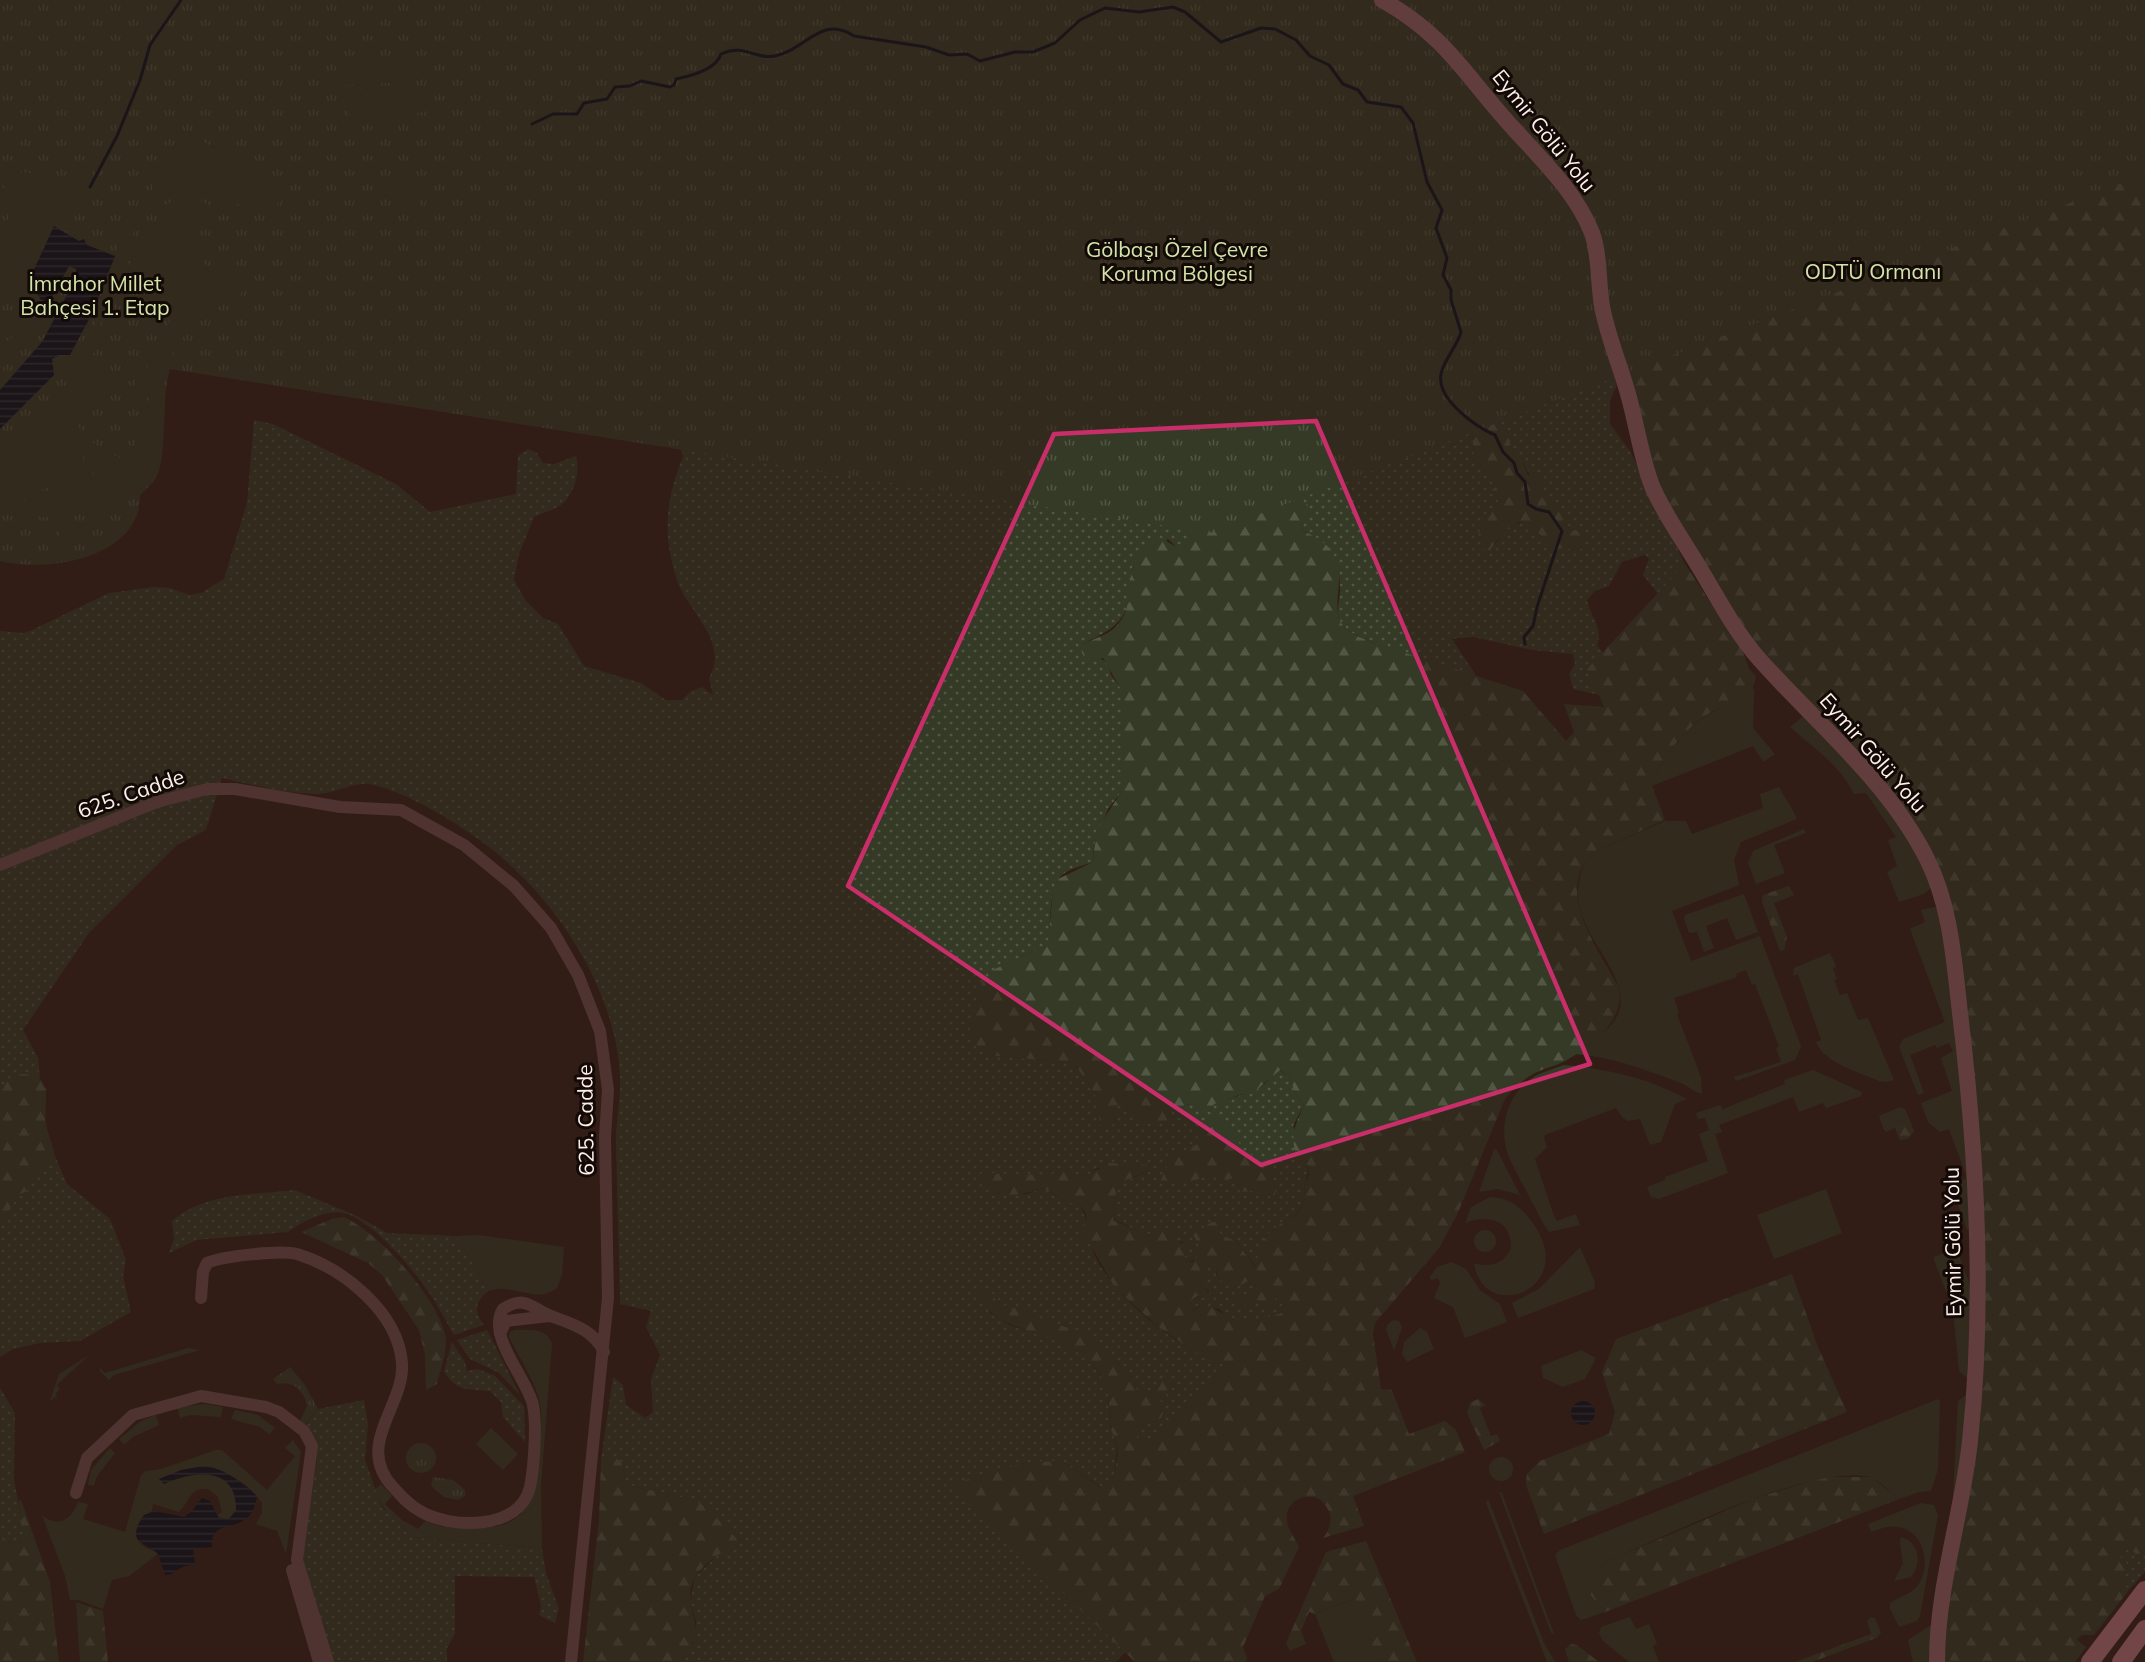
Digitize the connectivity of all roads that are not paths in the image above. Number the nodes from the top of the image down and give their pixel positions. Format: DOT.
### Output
graph roads {
  1 [pos="1382,0"];
  2 [pos="0,865"];
  3 [pos="201,1298"];
  4 [pos="549,1316"];
  5 [pos="500,1335"];
  6 [pos="604,1352"];
  7 [pos="266,1407"];
  8 [pos="76,1493"];
  9 [pos="2145,1590"];
  10 [pos="2145,1608"];
  11 [pos="2145,1629"];
  12 [pos="2145,1646"];
  13 [pos="319,1662"];
  14 [pos="328,1662"];
  15 [pos="571,1662"];
  16 [pos="1937,1662"];
  17 [pos="2090,1662"];
  18 [pos="2105,1662"];
  19 [pos="2121,1662"];
  20 [pos="2133,1662"];
  1 -- 16 [label="street, Eymir Gölü Yolu"];
  2 -- 6 [label="street, 625. Cadde"];
  3 -- 5 [label="street"];
  4 -- 5 [label="street"];
  4 -- 5 [label="street"];
  4 -- 6 [label="street"];
  6 -- 15 [label="street, 625. Cadde"];
  7 -- 8 [label="street"];
  7 -- 13 [label="street"];
  7 -- 14 [label="street"];
  9 -- 17 [label="main road"];
  10 -- 18 [label="main road"];
  11 -- 19 [label="main road"];
  12 -- 20 [label="main road"];
}
